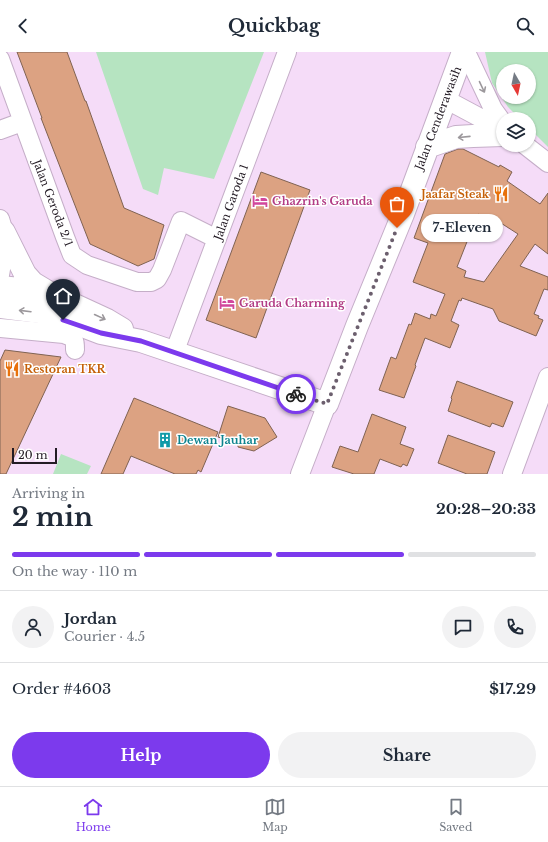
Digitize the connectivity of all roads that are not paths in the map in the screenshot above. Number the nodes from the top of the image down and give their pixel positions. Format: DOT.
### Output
graph roads {
  1 [pos="287,52"];
  2 [pos="465,52"];
  3 [pos="0,59"];
  4 [pos="445,99"];
  5 [pos="496,113"];
  6 [pos="22,122"];
  7 [pos="496,126"];
  8 [pos="0,130"];
  9 [pos="496,135"];
  10 [pos="427,148"];
  11 [pos="534,152"];
  12 [pos="548,163"];
  13 [pos="2,225"];
  14 [pos="217,239"];
  15 [pos="0,276"];
  16 [pos="0,287"];
  17 [pos="55,296"];
  18 [pos="0,308"];
  19 [pos="0,328"];
  20 [pos="141,341"];
  21 [pos="75,350"];
  22 [pos="174,353"];
  23 [pos="548,377"];
  24 [pos="327,404"];
  25 [pos="300,474"];
  26 [pos="512,474"];
  1 -- 14 [label="street, Jalan Garoda 1"];
  2 -- 4 [label="main road, Jalan Cenderawasih"];
  2 -- 5 [label="street, one-way"];
  3 -- 6 [label="street, Jalan Geroda 2/1"];
  4 -- 7 [label="street"];
  4 -- 10 [label="main road, Jalan Cenderawasih"];
  6 -- 8 [label="street"];
  6 -- 14 [label="street, Jalan Geroda 2/1"];
  9 -- 10 [label="main road, one-way"];
  10 -- 24 [label="main road, Jalan Cenderawasih"];
  11 -- 12 [label="street"];
  13 -- 15 [label="street"];
  13 -- 17 [label="main road"];
  14 -- 22 [label="street, Jalan Garoda 1"];
  16 -- 17 [label="main road"];
  17 -- 20 [label="main road, one-way"];
  20 -- 18 [label="main road, one-way"];
  19 -- 21 [label="street"];
  20 -- 22 [label="main road"];
  22 -- 24 [label="main road"];
  23 -- 26 [label="street"];
  24 -- 25 [label="street, Jalan Cenderawasih"];
}
